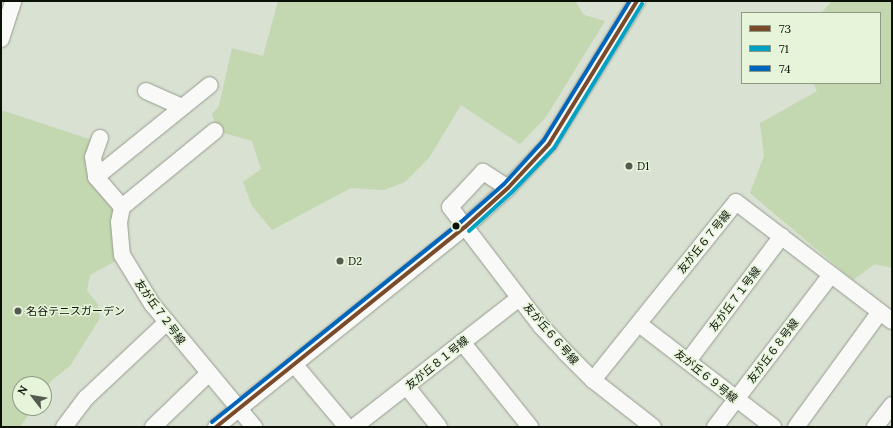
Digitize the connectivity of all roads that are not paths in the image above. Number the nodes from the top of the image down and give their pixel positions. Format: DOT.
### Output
graph roads {
  1 [pos="13,1"];
  2 [pos="637,1"];
  3 [pos="1,39"];
  4 [pos="210,85"];
  5 [pos="146,91"];
  6 [pos="182,107"];
  7 [pos="215,131"];
  8 [pos="100,138"];
  9 [pos="96,177"];
  10 [pos="508,188"];
  11 [pos="122,207"];
  12 [pos="465,227"];
  13 [pos="782,236"];
  14 [pos="831,275"];
  15 [pos="519,298"];
  16 [pos="886,317"];
  17 [pos="166,322"];
  18 [pos="639,324"];
  19 [pos="462,342"];
  20 [pos="688,362"];
  21 [pos="294,364"];
  22 [pos="208,374"];
  23 [pos="593,380"];
  24 [pos="407,387"];
  25 [pos="736,400"];
  26 [pos="892,404"];
  27 [pos="239,408"];
  28 [pos="644,424"];
  29 [pos="64,427"];
  30 [pos="153,427"];
  31 [pos="216,427"];
  32 [pos="254,427"];
  33 [pos="347,427"];
  34 [pos="354,427"];
  35 [pos="439,427"];
  36 [pos="530,427"];
  37 [pos="715,427"];
  38 [pos="773,427"];
  39 [pos="796,427"];
  40 [pos="875,427"];
  1 -- 3 [label="street"];
  2 -- 10 [label="street"];
  4 -- 6 [label="street"];
  5 -- 6 [label="street"];
  6 -- 9 [label="street"];
  7 -- 11 [label="street"];
  8 -- 9 [label="street"];
  9 -- 11 [label="street"];
  10 -- 12 [label="street"];
  10 -- 12 [label="street, 友が丘６６号線"];
  11 -- 17 [label="street, 友が丘７２号線"];
  12 -- 15 [label="street, 友が丘６６号線"];
  12 -- 21 [label="street"];
  13 -- 14 [label="street, 友が丘６７号線"];
  13 -- 18 [label="street, 友が丘６７号線"];
  13 -- 20 [label="street, 友が丘７１号線"];
  14 -- 16 [label="street, 友が丘６７号線"];
  14 -- 25 [label="street, 友が丘６８号線"];
  15 -- 19 [label="street, 友が丘８１号線"];
  15 -- 23 [label="street, 友が丘６６号線"];
  16 -- 39 [label="street"];
  17 -- 22 [label="street, 友が丘７２号線"];
  17 -- 29 [label="street"];
  18 -- 20 [label="street, 友が丘６９号線"];
  18 -- 23 [label="street, 友が丘６７号線"];
  19 -- 24 [label="street, 友が丘８１号線"];
  19 -- 36 [label="street"];
  20 -- 25 [label="street, 友が丘６９号線"];
  21 -- 27 [label="street"];
  21 -- 33 [label="street"];
  22 -- 27 [label="street, 友が丘７２号線"];
  22 -- 30 [label="street"];
  23 -- 28 [label="street, 友が丘６６号線"];
  24 -- 34 [label="street, 友が丘８１号線"];
  24 -- 35 [label="street"];
  25 -- 37 [label="street, 友が丘６８号線"];
  25 -- 38 [label="street, 友が丘６９号線"];
  26 -- 40 [label="street"];
  27 -- 31 [label="street"];
  27 -- 32 [label="street, 友が丘７２号線"];
}
